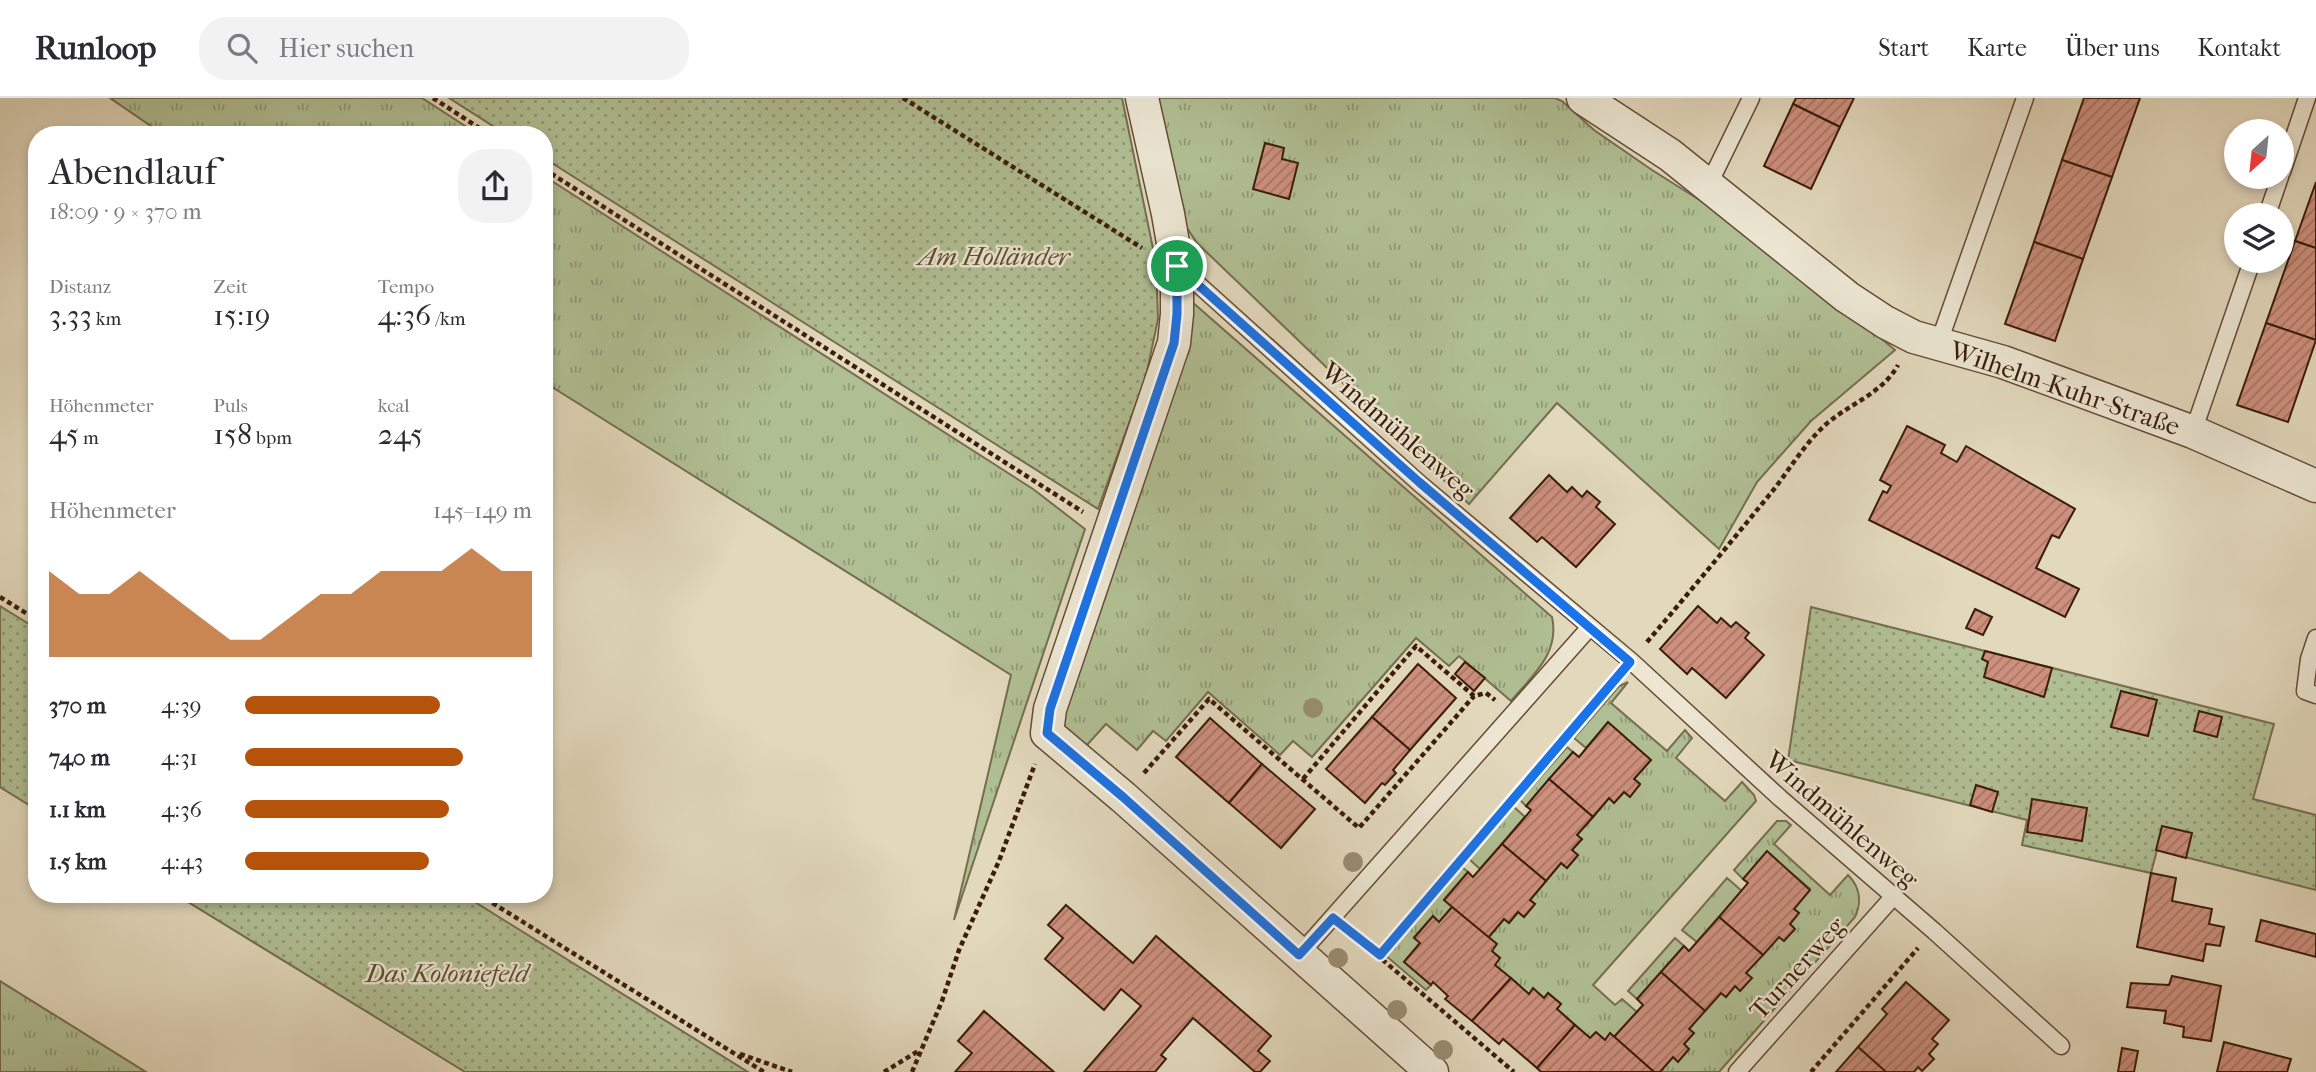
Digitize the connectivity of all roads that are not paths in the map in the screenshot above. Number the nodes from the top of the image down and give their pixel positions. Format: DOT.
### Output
graph roads {
  1 [pos="1142,98"];
  2 [pos="1583,98"];
  3 [pos="1751,98"];
  4 [pos="2025,98"];
  5 [pos="2307,98"];
  6 [pos="2294,136"];
  7 [pos="1709,184"];
  8 [pos="1177,266"];
  9 [pos="2248,273"];
  10 [pos="1926,341"];
  11 [pos="2193,432"];
  12 [pos="2316,486"];
  13 [pos="1590,627"];
  14 [pos="2316,638"];
  15 [pos="2316,695"];
  16 [pos="1893,897"];
  17 [pos="1299,955"];
  18 [pos="2061,1046"];
  19 [pos="1432,1072"];
  20 [pos="1737,1072"];
  1 -- 8 [label="street"];
  2 -- 7 [label="street, Wilhelm-Kuhr-Straße"];
  3 -- 7 [label="lane"];
  4 -- 10 [label="lane, Wilhelm-Kuhr-Straße"];
  5 -- 6 [label="lane"];
  7 -- 10 [label="street, Wilhelm-Kuhr-Straße"];
  8 -- 13 [label="lane, Windmühlenweg"];
  8 -- 17 [label="street"];
  9 -- 11 [label="lane, Wilhelm-Kuhr-Straße"];
  10 -- 11 [label="street, Wilhelm-Kuhr-Straße"];
  11 -- 12 [label="street, Wilhelm-Kuhr-Straße"];
  13 -- 16 [label="lane, Windmühlenweg"];
  13 -- 17 [label="lane"];
  14 -- 15 [label="lane"];
  16 -- 18 [label="lane, Windmühlenweg"];
  16 -- 20 [label="lane, Turnerweg"];
  17 -- 19 [label="street"];
}
